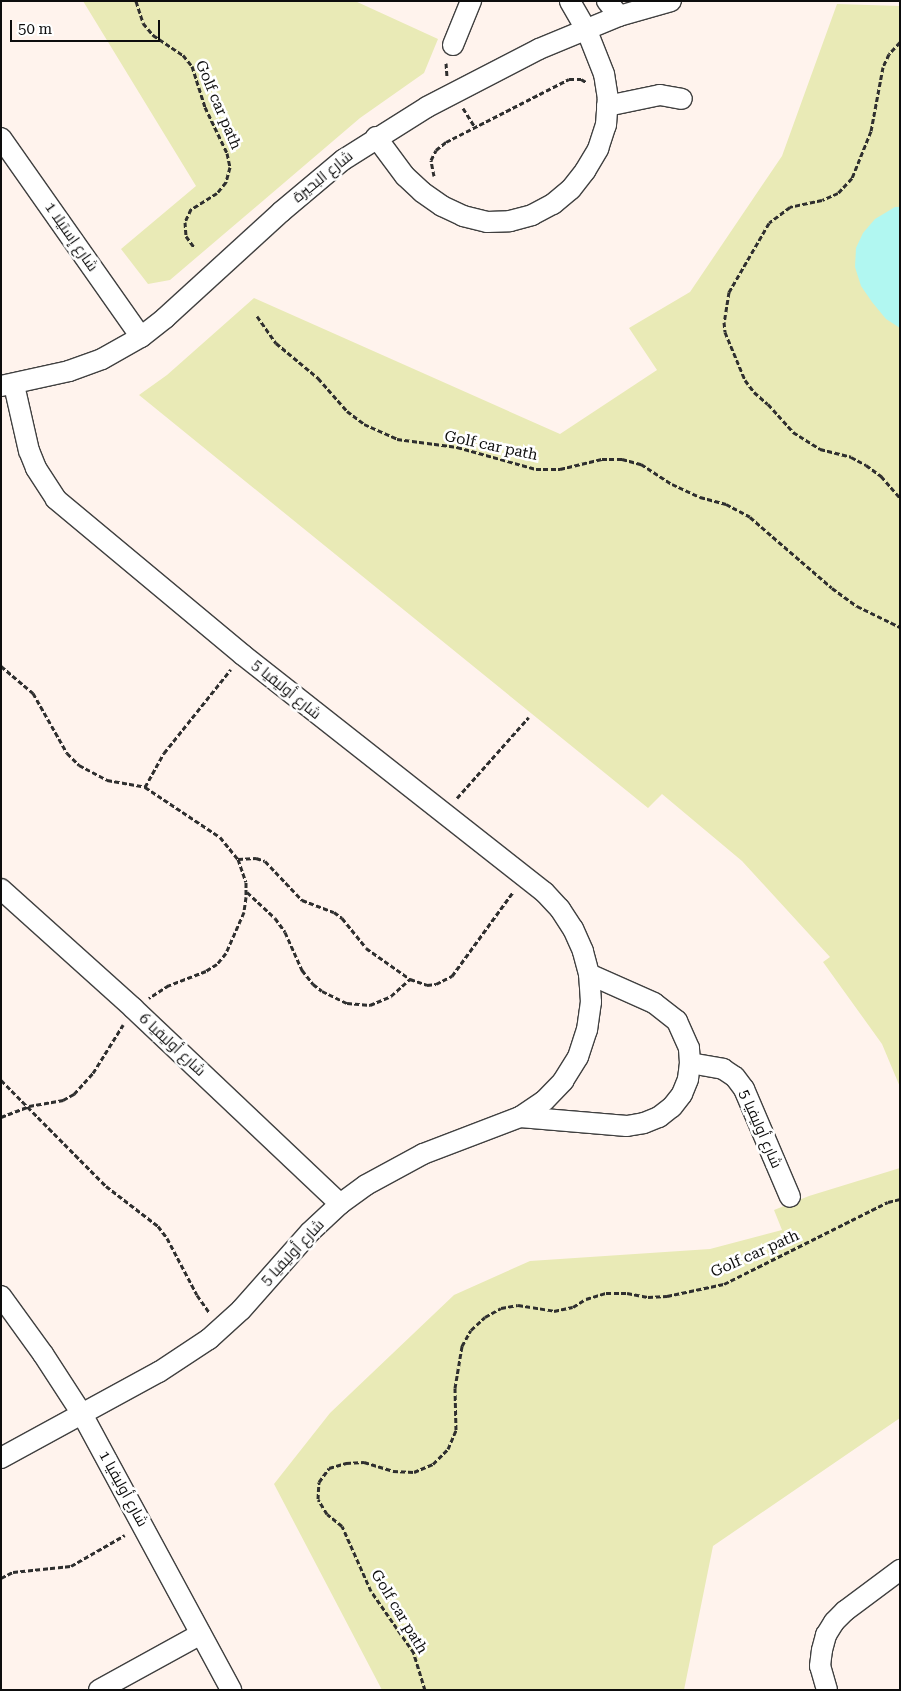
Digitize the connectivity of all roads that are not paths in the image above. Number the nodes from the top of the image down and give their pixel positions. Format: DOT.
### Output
graph roads {
  1 [pos="471,1"];
  2 [pos="570,1"];
  3 [pos="671,1"];
  4 [pos="613,9"];
  5 [pos="587,31"];
  6 [pos="453,45"];
  7 [pos="607,98"];
  8 [pos="682,99"];
  9 [pos="376,137"];
  10 [pos="1,138"];
  11 [pos="141,337"];
  12 [pos="8,385"];
  13 [pos="1,889"];
  14 [pos="589,974"];
  15 [pos="690,1063"];
  16 [pos="520,1117"];
  17 [pos="790,1197"];
  18 [pos="340,1204"];
  19 [pos="1,1296"];
  20 [pos="82,1414"];
  21 [pos="1,1458"];
  22 [pos="900,1570"];
  23 [pos="200,1634"];
  24 [pos="99,1690"];
  25 [pos="231,1690"];
  26 [pos="827,1690"];
  1 -- 6 [label="street"];
  2 -- 5 [label="street"];
  3 -- 4 [label="street, شارع البحيرة"];
  4 -- 5 [label="street, شارع البحيرة"];
  5 -- 7 [label="street"];
  5 -- 9 [label="street, شارع البحيرة"];
  7 -- 8 [label="street"];
  7 -- 9 [label="street"];
  9 -- 11 [label="street, شارع البحيرة"];
  10 -- 11 [label="street, شارع إستيلا 1"];
  11 -- 12 [label="street, شارع البحيرة"];
  12 -- 14 [label="street, شارع أوليفيا 5"];
  13 -- 18 [label="street, شارع أوليفيا 6"];
  14 -- 15 [label="street, شارع أوليفيا 5"];
  14 -- 16 [label="street, شارع أوليفيا 5"];
  15 -- 16 [label="street, شارع أوليفيا 5"];
  15 -- 17 [label="street, شارع أوليفيا 5"];
  16 -- 18 [label="street, شارع أوليفيا 5"];
  18 -- 20 [label="street, شارع أوليفيا 5"];
  19 -- 20 [label="street, شارع أوليفيا 1"];
  20 -- 21 [label="street, شارع أوليفيا 5"];
  20 -- 23 [label="street, شارع أوليفيا 1"];
  22 -- 26 [label="street"];
  23 -- 24 [label="street"];
  23 -- 25 [label="street, شارع أوليفيا 1"];
}
